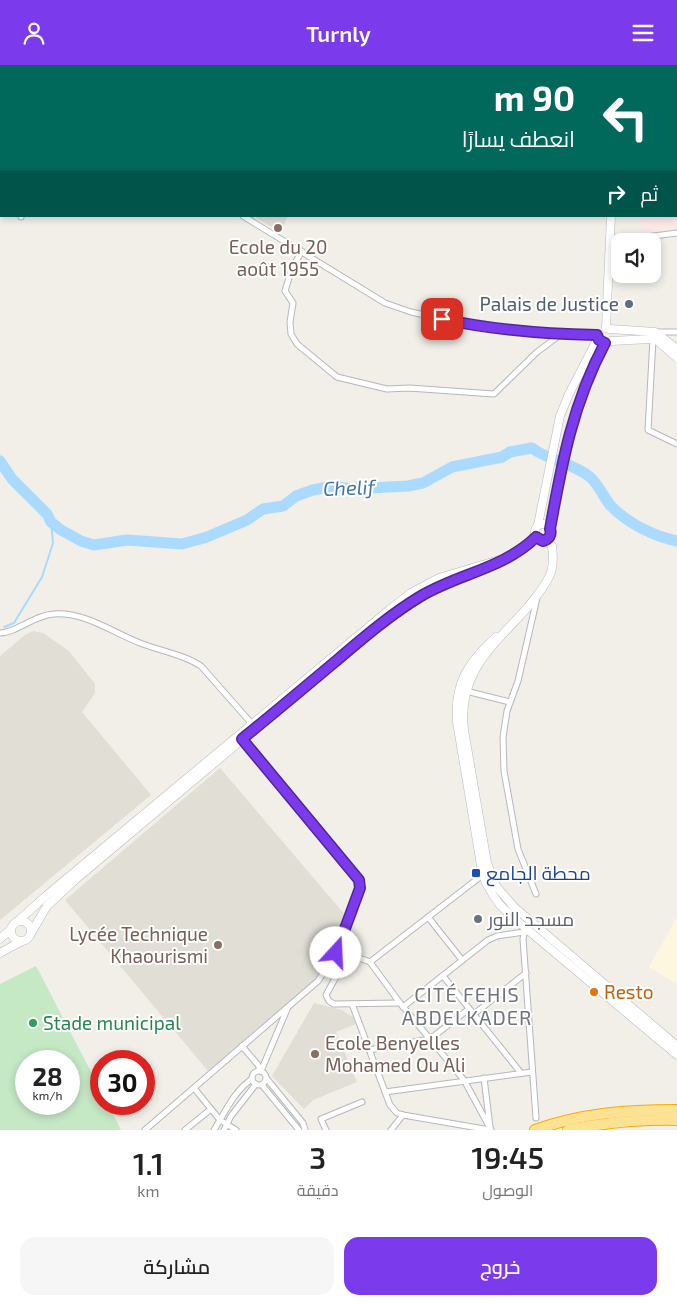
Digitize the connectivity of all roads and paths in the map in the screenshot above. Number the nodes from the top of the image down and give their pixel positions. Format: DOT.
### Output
graph roads {
  1 [pos="245,217"];
  2 [pos="610,217"];
  3 [pos="677,233"];
  4 [pos="661,235"];
  5 [pos="302,251"];
  6 [pos="608,329"];
  7 [pos="677,332"];
  8 [pos="560,335"];
  9 [pos="597,336"];
  10 [pos="654,336"];
  11 [pos="608,342"];
  12 [pos="677,349"];
  13 [pos="677,358"];
  14 [pos="677,439"];
  15 [pos="677,444"];
  16 [pos="538,525"];
  17 [pos="550,529"];
  18 [pos="536,537"];
  19 [pos="546,540"];
  20 [pos="503,560"];
  21 [pos="538,595"];
  22 [pos="0,633"];
  23 [pos="466,691"];
  24 [pos="510,701"];
  25 [pos="252,724"];
  26 [pos="240,737"];
  27 [pos="486,872"];
  28 [pos="536,894"];
  29 [pos="428,917"];
  30 [pos="17,922"];
  31 [pos="526,926"];
  32 [pos="11,929"];
  33 [pos="31,933"];
  34 [pos="0,939"];
  35 [pos="22,941"];
  36 [pos="0,953"];
  37 [pos="462,960"];
  38 [pos="370,962"];
  39 [pos="526,973"];
  40 [pos="443,976"];
  41 [pos="352,1004"];
  42 [pos="402,1005"];
  43 [pos="289,1006"];
  44 [pos="469,1009"];
  45 [pos="474,1014"];
  46 [pos="430,1039"];
  47 [pos="242,1046"];
  48 [pos="677,1046"];
  49 [pos="369,1050"];
  50 [pos="677,1055"];
  51 [pos="261,1071"];
  52 [pos="532,1072"];
  53 [pos="521,1073"];
  54 [pos="484,1078"];
  55 [pos="252,1079"];
  56 [pos="267,1079"];
  57 [pos="464,1080"];
  58 [pos="256,1085"];
  59 [pos="262,1085"];
  60 [pos="194,1088"];
  61 [pos="385,1091"];
  62 [pos="362,1102"];
  63 [pos="211,1109"];
  64 [pos="677,1110"];
  65 [pos="403,1115"];
  66 [pos="536,1118"];
  67 [pos="220,1120"];
  68 [pos="677,1120"];
  69 [pos="226,1128"];
  70 [pos="145,1130"];
  71 [pos="185,1130"];
  72 [pos="214,1130"];
  73 [pos="236,1130"];
  74 [pos="299,1130"];
  75 [pos="305,1130"];
  76 [pos="326,1130"];
  77 [pos="391,1130"];
  78 [pos="490,1130"];
  79 [pos="535,1130"];
  80 [pos="568,1130"];
  1 -- 5 [label="street"];
  2 -- 6 [label="main road"];
  3 -- 4 [label="street"];
  5 -- 8 [label="street"];
  5 -- 8 [label="street"];
  6 -- 9 [label="main road"];
  6 -- 10 [label="main road"];
  6 -- 11 [label="main road"];
  7 -- 10 [label="street"];
  8 -- 9 [label="street"];
  9 -- 11 [label="main road"];
  9 -- 16 [label="main road"];
  10 -- 11 [label="main road"];
  10 -- 12 [label="main road"];
  10 -- 13 [label="main road"];
  10 -- 15 [label="street"];
  11 -- 17 [label="main road"];
  14 -- 15 [label="street"];
  16 -- 17 [label="main road"];
  16 -- 18 [label="main road"];
  17 -- 19 [label="main road"];
  18 -- 19 [label="main road"];
  18 -- 20 [label="main road"];
  19 -- 21 [label="main road"];
  20 -- 25 [label="main road"];
  20 -- 26 [label="main road"];
  21 -- 23 [label="main road"];
  21 -- 24 [label="street"];
  21 -- 27 [label="main road"];
  22 -- 25 [label="street"];
  23 -- 24 [label="street"];
  23 -- 27 [label="main road"];
  24 -- 28 [label="street"];
  25 -- 26 [label="main road"];
  26 -- 30 [label="main road"];
  26 -- 33 [label="main road"];
  26 -- 43 [label="street"];
  27 -- 29 [label="street"];
  27 -- 31 [label="main road"];
  29 -- 37 [label="street"];
  29 -- 38 [label="street"];
  30 -- 32 [label="main road"];
  30 -- 33 [label="main road"];
  31 -- 37 [label="street"];
  31 -- 39 [label="street"];
  31 -- 48 [label="main road"];
  31 -- 50 [label="main road"];
  32 -- 34 [label="main road"];
  32 -- 35 [label="main road"];
  33 -- 35 [label="main road"];
  35 -- 36 [label="main road"];
  37 -- 40 [label="street"];
  38 -- 41 [label="street"];
  38 -- 42 [label="street"];
  39 -- 45 [label="street"];
  39 -- 52 [label="street"];
  40 -- 42 [label="street"];
  40 -- 44 [label="street"];
  41 -- 42 [label="street"];
  41 -- 49 [label="street"];
  42 -- 46 [label="street"];
  43 -- 47 [label="street"];
  43 -- 51 [label="street"];
  44 -- 45 [label="street"];
  44 -- 46 [label="street"];
  45 -- 53 [label="street"];
  46 -- 49 [label="street"];
  46 -- 57 [label="street"];
  47 -- 51 [label="street"];
  47 -- 60 [label="street"];
  49 -- 61 [label="street"];
  51 -- 55 [label="street"];
  51 -- 56 [label="street"];
  52 -- 53 [label="street"];
  52 -- 66 [label="street"];
  53 -- 54 [label="street"];
  54 -- 57 [label="street"];
  54 -- 78 [label="street"];
  55 -- 58 [label="street"];
  55 -- 67 [label="street"];
  56 -- 59 [label="street"];
  56 -- 75 [label="street"];
  57 -- 61 [label="street"];
  57 -- 78 [label="street"];
  58 -- 59 [label="street"];
  58 -- 69 [label="street"];
  59 -- 74 [label="street"];
  60 -- 63 [label="street"];
  60 -- 70 [label="street"];
  61 -- 65 [label="street"];
  62 -- 76 [label="street"];
  63 -- 67 [label="street"];
  63 -- 71 [label="street"];
  64 -- 79 [label="highway"];
  65 -- 77 [label="street"];
  65 -- 78 [label="street"];
  67 -- 69 [label="street"];
  67 -- 72 [label="street"];
  68 -- 80 [label="highway"];
  69 -- 73 [label="street"];
}
